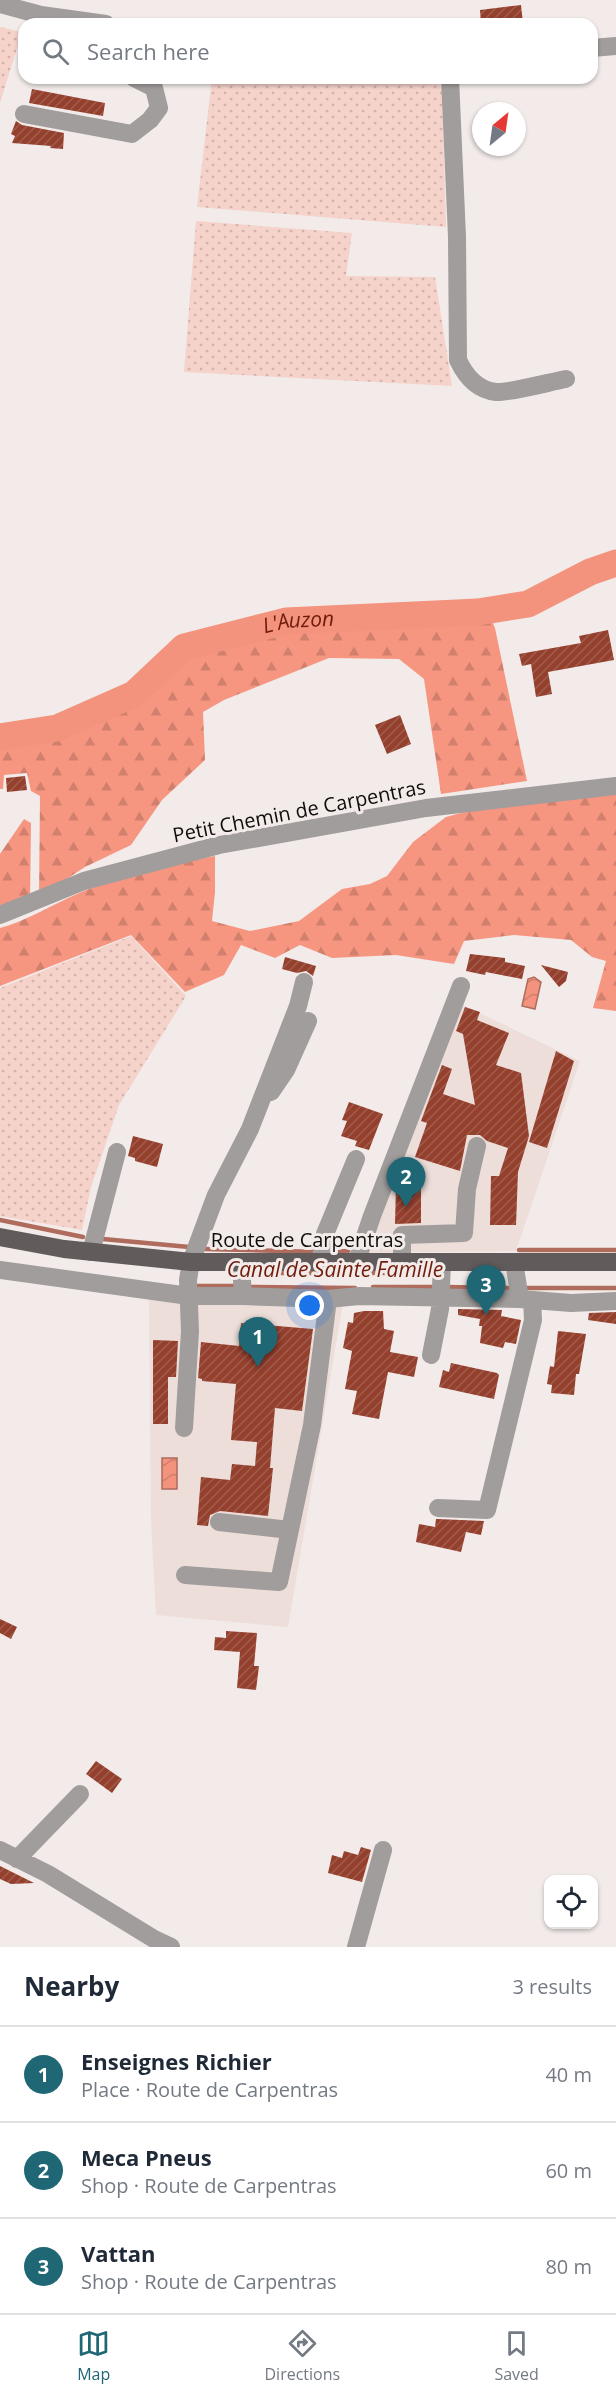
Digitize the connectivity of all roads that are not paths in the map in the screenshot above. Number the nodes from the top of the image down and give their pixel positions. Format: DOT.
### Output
graph roads {
  1 [pos="0,4"];
  2 [pos="37,18"];
  3 [pos="616,46"];
  4 [pos="598,48"];
  5 [pos="146,84"];
  6 [pos="450,84"];
  7 [pos="24,114"];
  8 [pos="566,379"];
  9 [pos="616,786"];
  10 [pos="0,915"];
  11 [pos="304,982"];
  12 [pos="461,986"];
  13 [pos="308,1021"];
  14 [pos="257,1110"];
  15 [pos="477,1146"];
  16 [pos="117,1152"];
  17 [pos="356,1159"];
  18 [pos="0,1237"];
  19 [pos="91,1252"];
  20 [pos="191,1262"];
  21 [pos="514,1262"];
  22 [pos="616,1262"];
  23 [pos="241,1263"];
  24 [pos="320,1263"];
  25 [pos="356,1263"];
  26 [pos="402,1263"];
  27 [pos="442,1263"];
  28 [pos="0,1270"];
  29 [pos="189,1296"];
  30 [pos="243,1296"];
  31 [pos="440,1296"];
  32 [pos="328,1299"];
  33 [pos="526,1299"];
  34 [pos="616,1301"];
  35 [pos="431,1355"];
  36 [pos="184,1428"];
  37 [pos="438,1508"];
  38 [pos="219,1522"];
  39 [pos="290,1530"];
  40 [pos="185,1575"];
  41 [pos="80,1794"];
  42 [pos="0,1850"];
  43 [pos="383,1850"];
  44 [pos="17,1858"];
  45 [pos="171,1947"];
  46 [pos="356,1947"];
  1 -- 2 [label="street"];
  3 -- 4 [label="street"];
  5 -- 7 [label="street"];
  6 -- 8 [label="street"];
  9 -- 10 [label="street, Petit Chemin de Carpentras"];
  11 -- 14 [label="street"];
  12 -- 25 [label="street"];
  13 -- 14 [label="street"];
  14 -- 20 [label="street"];
  15 -- 26 [label="street"];
  16 -- 19 [label="street"];
  17 -- 24 [label="street"];
  18 -- 19 [label="main road, Route de Carpentras"];
  19 -- 20 [label="main road, Route de Carpentras"];
  20 -- 23 [label="main road, Route de Carpentras"];
  20 -- 29 [label="street"];
  21 -- 22 [label="main road, Route de Carpentras"];
  21 -- 27 [label="main road, Route de Carpentras"];
  21 -- 33 [label="street"];
  23 -- 24 [label="main road, Route de Carpentras"];
  23 -- 30 [label="street"];
  24 -- 25 [label="main road, Route de Carpentras"];
  25 -- 26 [label="main road, Route de Carpentras"];
  26 -- 27 [label="main road, Route de Carpentras"];
  27 -- 31 [label="street"];
  28 -- 29 [label="street"];
  29 -- 30 [label="street"];
  29 -- 36 [label="street"];
  30 -- 32 [label="street"];
  31 -- 32 [label="street"];
  31 -- 33 [label="street"];
  31 -- 35 [label="street"];
  32 -- 39 [label="street"];
  33 -- 34 [label="street"];
  33 -- 37 [label="street"];
  38 -- 39 [label="street"];
  39 -- 40 [label="street"];
  41 -- 44 [label="street"];
  42 -- 44 [label="street"];
  43 -- 46 [label="street"];
  44 -- 45 [label="street"];
}
